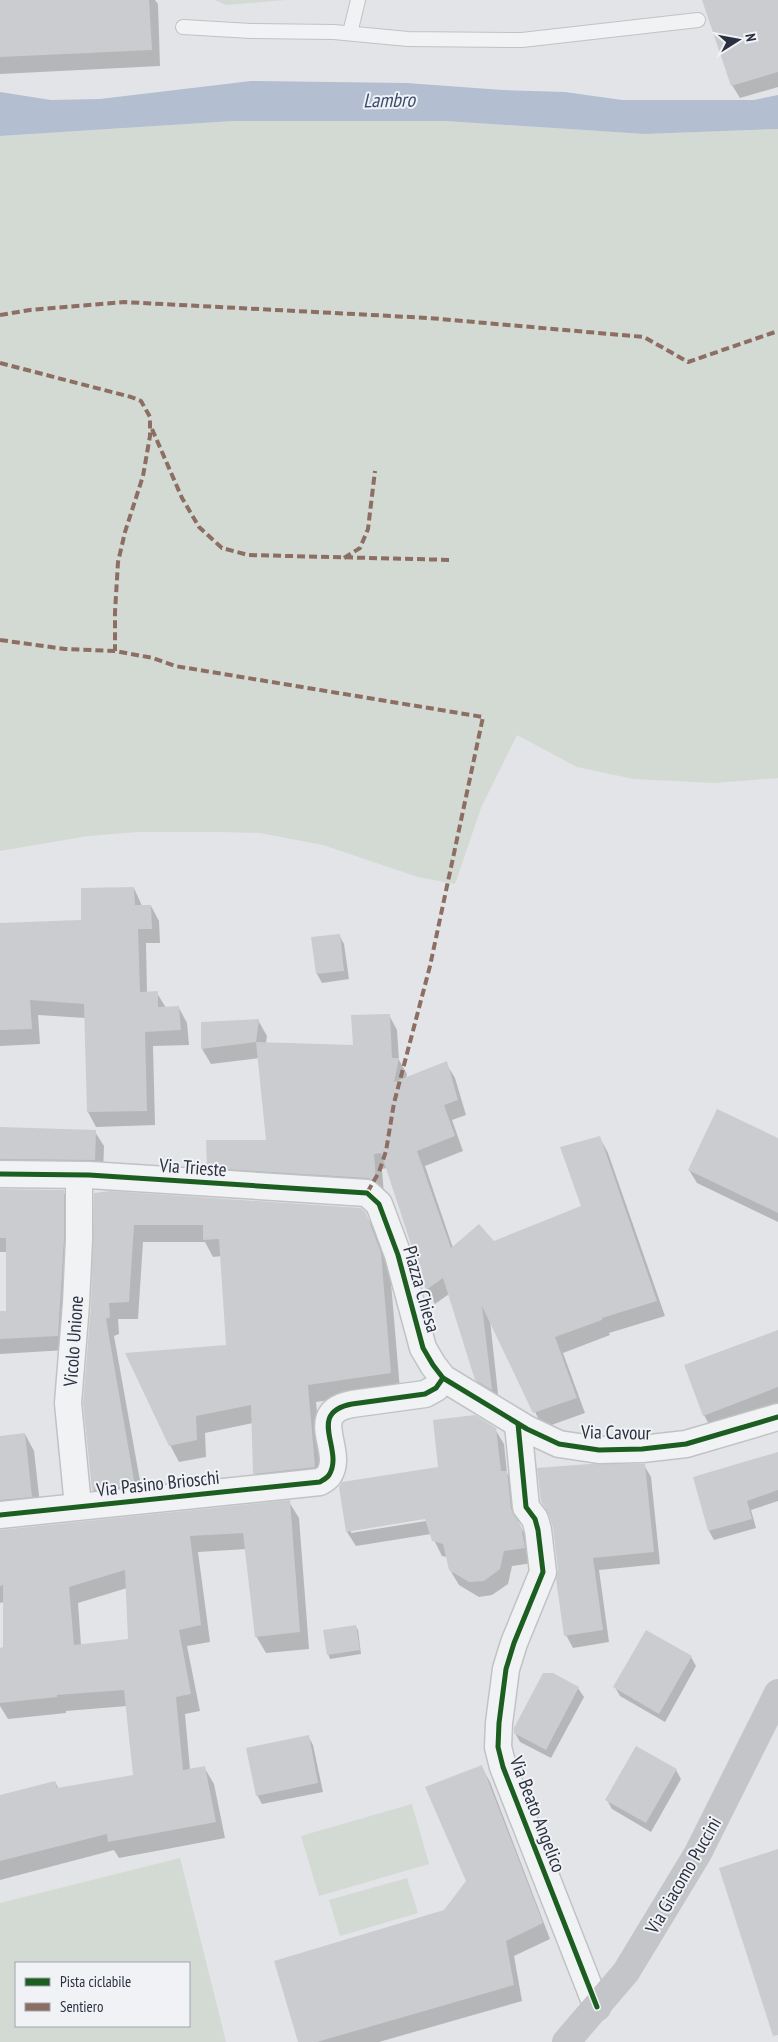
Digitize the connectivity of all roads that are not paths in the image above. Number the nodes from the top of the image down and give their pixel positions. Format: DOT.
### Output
graph roads {
  1 [pos="358,0"];
  2 [pos="698,20"];
  3 [pos="183,27"];
  4 [pos="350,33"];
  5 [pos="0,1174"];
  6 [pos="79,1175"];
  7 [pos="379,1204"];
  8 [pos="454,1384"];
  9 [pos="778,1418"];
  10 [pos="518,1424"];
  11 [pos="78,1506"];
  12 [pos="0,1515"];
  13 [pos="777,1696"];
  14 [pos="597,2007"];
  15 [pos="566,2042"];
  1 -- 4 [label="lane"];
  2 -- 4 [label="lane"];
  3 -- 4 [label="lane"];
  5 -- 6 [label="street, Via Trieste"];
  6 -- 7 [label="street, Via Trieste"];
  6 -- 11 [label="street, Vicolo Unione"];
  7 -- 8 [label="street, Piazza Chiesa"];
  8 -- 10 [label="street, Via Cavour"];
  8 -- 11 [label="street, Via Pasino Brioschi"];
  9 -- 10 [label="street, Via Cavour"];
  10 -- 14 [label="street, Via Beato Angelico"];
  11 -- 12 [label="street, Via Pasino Brioschi"];
  13 -- 14 [label="street, Via Giacomo Puccini"];
  14 -- 15 [label="street, Via Giacomo Puccini"];
}
